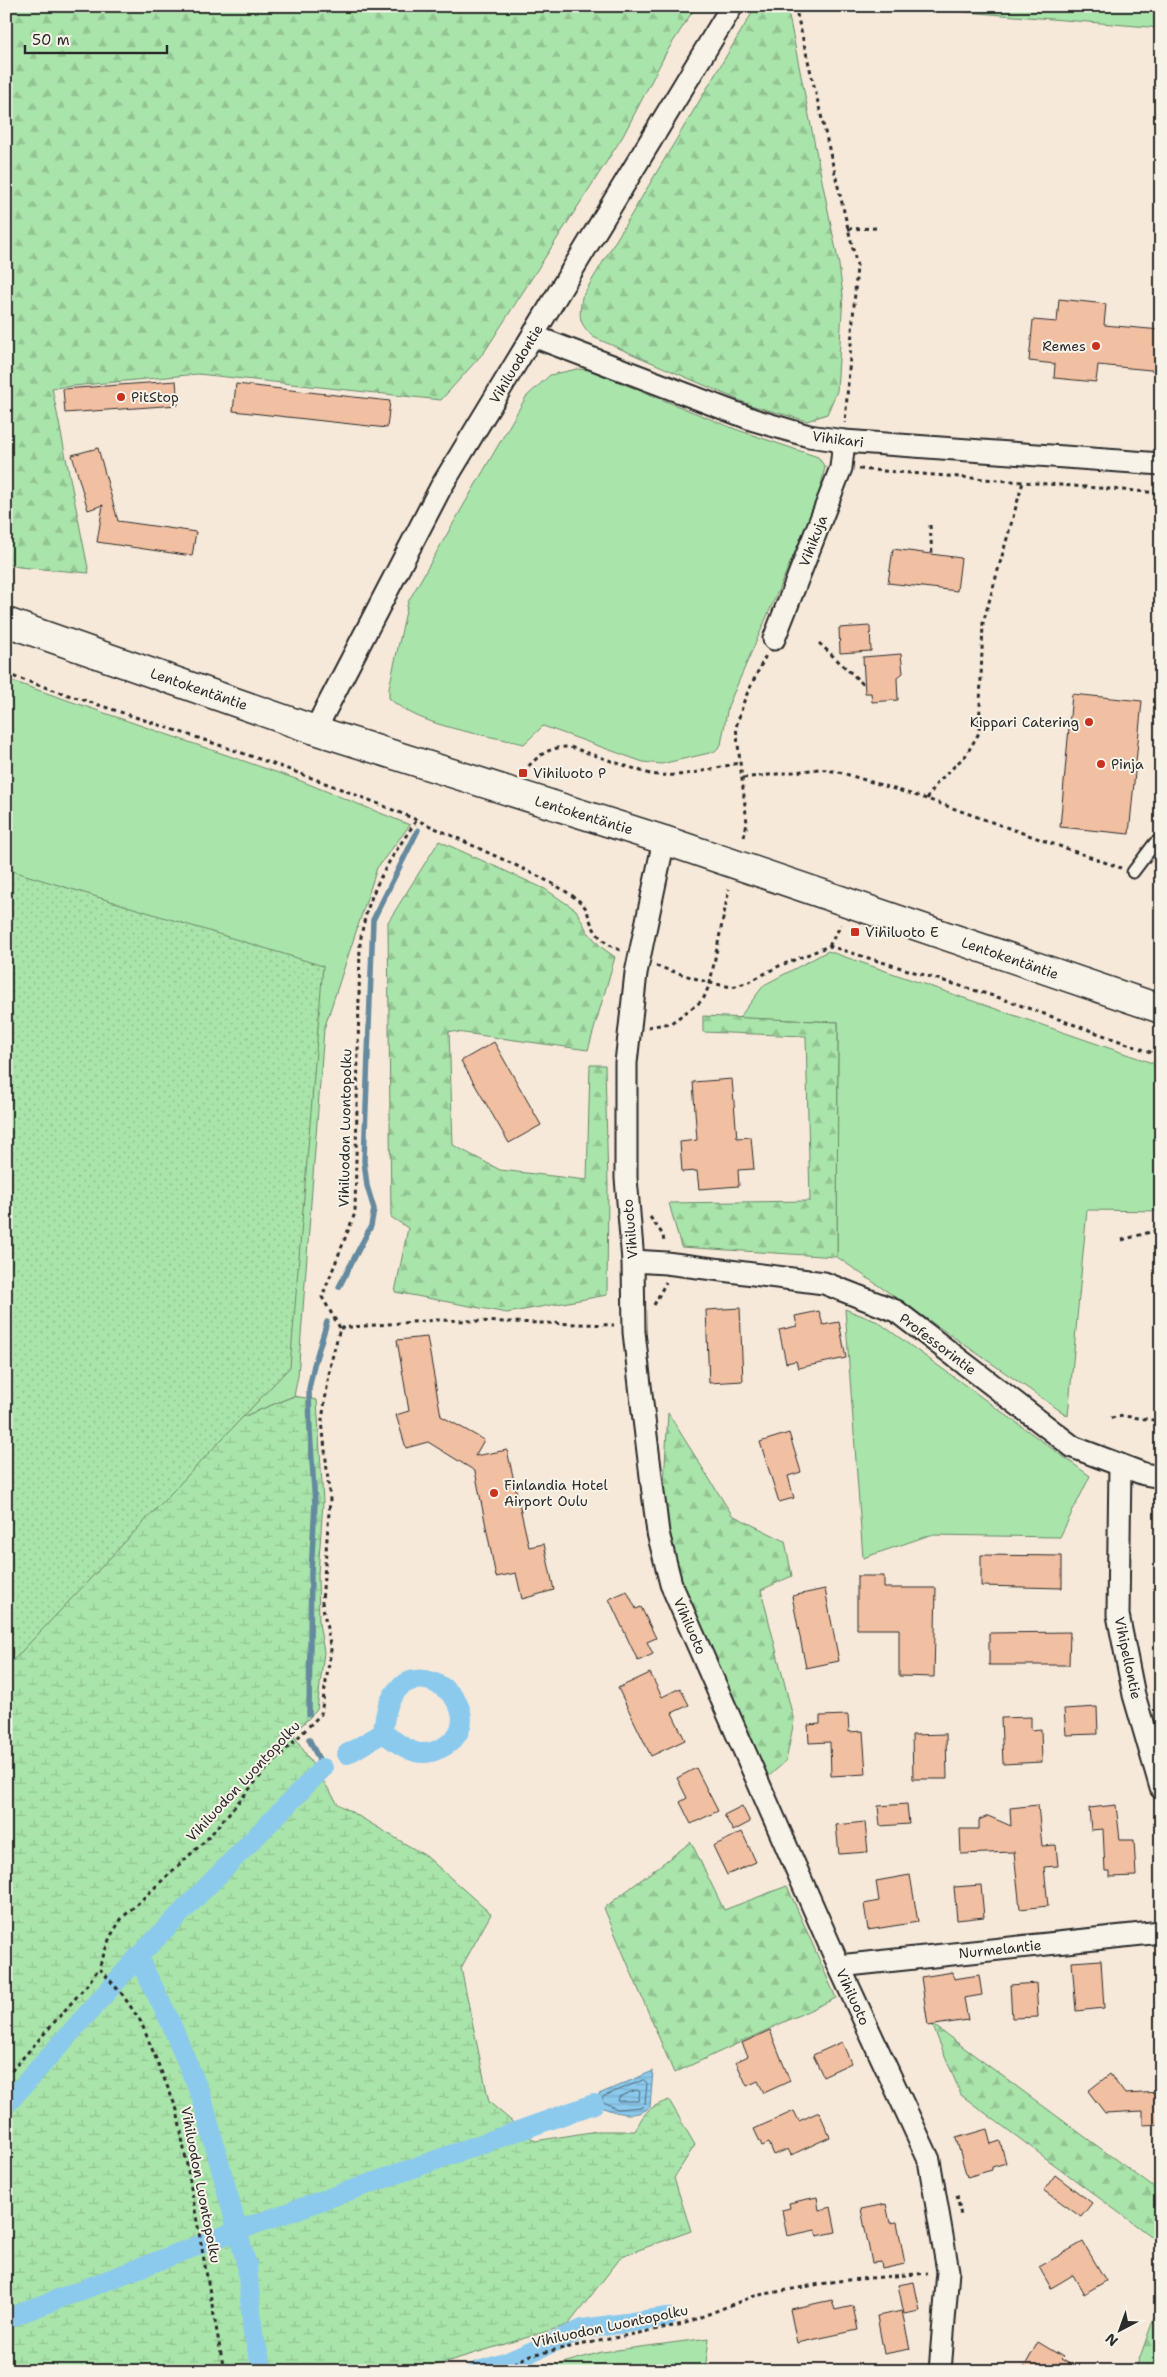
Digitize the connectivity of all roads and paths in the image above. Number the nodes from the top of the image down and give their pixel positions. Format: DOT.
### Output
graph roads {
  1 [pos="732,6"];
  2 [pos="795,6"];
  3 [pos="878,228"];
  4 [pos="848,229"];
  5 [pos="533,336"];
  6 [pos="844,441"];
  7 [pos="1161,464"];
  8 [pos="841,468"];
  9 [pos="1024,482"];
  10 [pos="1161,493"];
  11 [pos="930,525"];
  12 [pos="932,554"];
  13 [pos="6,622"];
  14 [pos="774,639"];
  15 [pos="819,644"];
  16 [pos="6,674"];
  17 [pos="865,686"];
  18 [pos="315,730"];
  19 [pos="739,763"];
  20 [pos="743,778"];
  21 [pos="516,793"];
  22 [pos="927,799"];
  23 [pos="416,821"];
  24 [pos="744,837"];
  25 [pos="664,840"];
  26 [pos="1161,844"];
  27 [pos="1133,872"];
  28 [pos="728,889"];
  29 [pos="646,966"];
  30 [pos="710,983"];
  31 [pos="1161,1009"];
  32 [pos="649,1018"];
  33 [pos="648,1027"];
  34 [pos="647,1035"];
  35 [pos="1161,1056"];
  36 [pos="647,1213"];
  37 [pos="1161,1228"];
  38 [pos="1122,1240"];
  39 [pos="633,1261"];
  40 [pos="666,1263"];
  41 [pos="651,1310"];
  42 [pos="617,1325"];
  43 [pos="340,1328"];
  44 [pos="1111,1418"];
  45 [pos="1161,1421"];
  46 [pos="1120,1465"];
  47 [pos="1161,1477"];
  48 [pos="1161,1788"];
  49 [pos="1161,1932"];
  50 [pos="839,1966"];
  51 [pos="99,1968"];
  52 [pos="6,2077"];
  53 [pos="956,2190"];
  54 [pos="961,2225"];
  55 [pos="948,2271"];
  56 [pos="224,2371"];
  57 [pos="500,2371"];
  58 [pos="940,2371"];
  1 -- 5 [label="street, Vihiluodontie"];
  2 -- 4 [label="path"];
  3 -- 4 [label="path"];
  4 -- 6 [label="path"];
  5 -- 6 [label="street, Vihikari"];
  5 -- 18 [label="street, Vihiluodontie"];
  6 -- 7 [label="street, Vihikari"];
  6 -- 8 [label="street, Vihikuja"];
  8 -- 9 [label="path"];
  8 -- 14 [label="street, Vihikuja"];
  9 -- 10 [label="path"];
  9 -- 22 [label="path"];
  11 -- 12 [label="path"];
  13 -- 18 [label="main road, Lentokentäntie"];
  14 -- 19 [label="path"];
  15 -- 17 [label="path"];
  16 -- 23 [label="path"];
  18 -- 21 [label="main road, Lentokentäntie"];
  19 -- 20 [label="path"];
  19 -- 21 [label="path"];
  20 -- 22 [label="path"];
  20 -- 24 [label="path"];
  21 -- 25 [label="main road, Lentokentäntie"];
  22 -- 27 [label="path"];
  23 -- 29 [label="path"];
  23 -- 43 [label="path, Vihiluodon Luontopolku"];
  25 -- 29 [label="street, Vihiluoto"];
  25 -- 31 [label="main road, Lentokentäntie"];
  26 -- 27 [label="lane"];
  28 -- 30 [label="path"];
  29 -- 30 [label="path"];
  29 -- 39 [label="street, Vihiluoto"];
  30 -- 33 [label="path"];
  30 -- 35 [label="path"];
  32 -- 33 [label="path"];
  33 -- 34 [label="path"];
  36 -- 40 [label="path"];
  37 -- 38 [label="path"];
  39 -- 40 [label="street, Professorintie"];
  39 -- 50 [label="street, Vihiluoto"];
  40 -- 41 [label="path"];
  40 -- 46 [label="street, Professorintie"];
  42 -- 43 [label="path"];
  43 -- 51 [label="path, Vihiluodon Luontopolku"];
  44 -- 45 [label="path"];
  46 -- 47 [label="street, Professorintie"];
  46 -- 48 [label="street, Vihipellontie"];
  49 -- 50 [label="street, Nurmelantie"];
  50 -- 55 [label="street, Vihiluoto"];
  51 -- 52 [label="path"];
  51 -- 56 [label="path, Vihiluodon Luontopolku"];
  53 -- 54 [label="path"];
  55 -- 57 [label="path, Vihiluodon Luontopolku"];
  55 -- 58 [label="street, Vihiluoto"];
}
